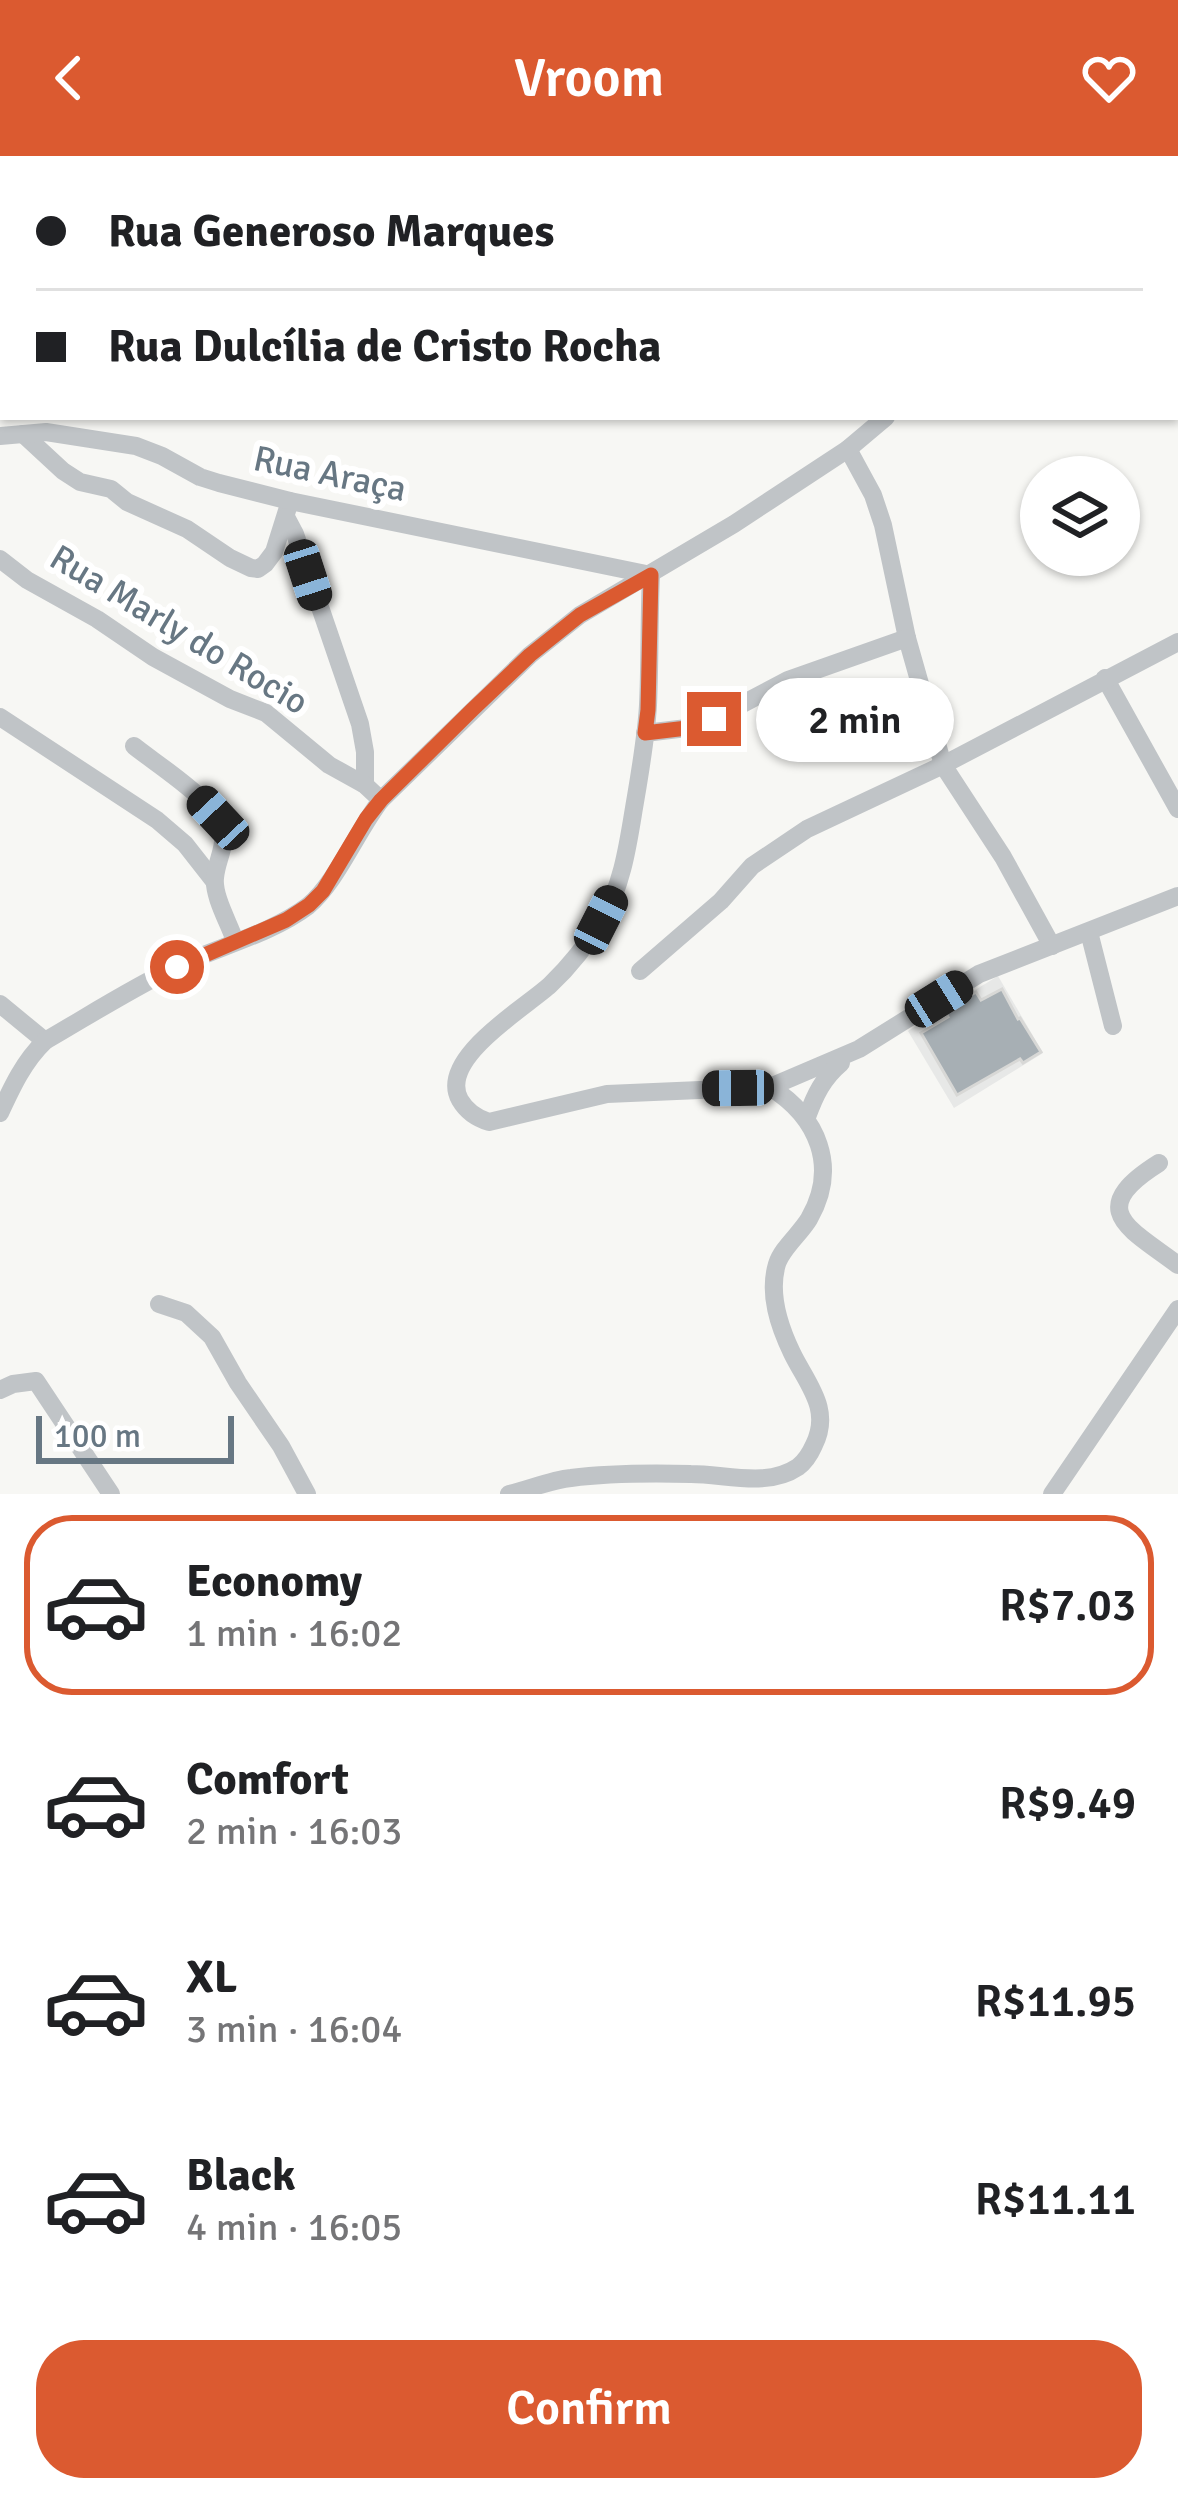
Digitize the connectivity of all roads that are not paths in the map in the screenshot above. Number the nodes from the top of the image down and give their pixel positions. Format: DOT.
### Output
graph roads {
  1 [pos="882,420"];
  2 [pos="23,434"];
  3 [pos="0,436"];
  4 [pos="848,448"];
  5 [pos="288,509"];
  6 [pos="0,559"];
  7 [pos="651,575"];
  8 [pos="908,638"];
  9 [pos="1178,642"];
  10 [pos="1105,678"];
  11 [pos="0,717"];
  12 [pos="645,733"];
  13 [pos="134,746"];
  14 [pos="943,765"];
  15 [pos="365,785"];
  16 [pos="381,800"];
  17 [pos="1178,809"];
  18 [pos="214,881"];
  19 [pos="1178,896"];
  20 [pos="1089,932"];
  21 [pos="235,941"];
  22 [pos="1052,946"];
  23 [pos="640,971"];
  24 [pos="0,1004"];
  25 [pos="1113,1026"];
  26 [pos="45,1041"];
  27 [pos="860,1049"];
  28 [pos="770,1087"];
  29 [pos="0,1114"];
  30 [pos="807,1117"];
  31 [pos="1159,1163"];
  32 [pos="1178,1265"];
  33 [pos="159,1304"];
  34 [pos="1178,1309"];
  35 [pos="0,1390"];
  36 [pos="566,1486"];
  37 [pos="103,1491"];
  38 [pos="307,1494"];
  39 [pos="509,1494"];
  40 [pos="1052,1494"];
  1 -- 4 [label="street"];
  2 -- 3 [label="street, Rua Araça"];
  2 -- 5 [label="street, Rua Araça"];
  2 -- 5 [label="street"];
  4 -- 7 [label="street"];
  4 -- 8 [label="street"];
  5 -- 7 [label="street, Rua Araça"];
  5 -- 15 [label="street"];
  6 -- 15 [label="street, Rua Marly do Rocio"];
  7 -- 12 [label="street"];
  7 -- 16 [label="street"];
  8 -- 12 [label="street"];
  8 -- 14 [label="street"];
  9 -- 10 [label="street"];
  10 -- 14 [label="street"];
  10 -- 17 [label="street"];
  11 -- 18 [label="street"];
  12 -- 28 [label="street"];
  13 -- 18 [label="street"];
  14 -- 22 [label="street"];
  14 -- 23 [label="street"];
  15 -- 16 [label="street, Rua Marly do Rocio"];
  16 -- 21 [label="street"];
  18 -- 21 [label="street"];
  19 -- 20 [label="street"];
  20 -- 22 [label="street"];
  20 -- 25 [label="street"];
  21 -- 26 [label="street"];
  22 -- 27 [label="street"];
  24 -- 26 [label="street"];
  26 -- 29 [label="street"];
  27 -- 28 [label="street"];
  27 -- 30 [label="street"];
  28 -- 30 [label="street"];
  30 -- 36 [label="street"];
  31 -- 32 [label="street"];
  33 -- 38 [label="street"];
  34 -- 40 [label="street"];
  35 -- 37 [label="street"];
  36 -- 39 [label="street"];
}
